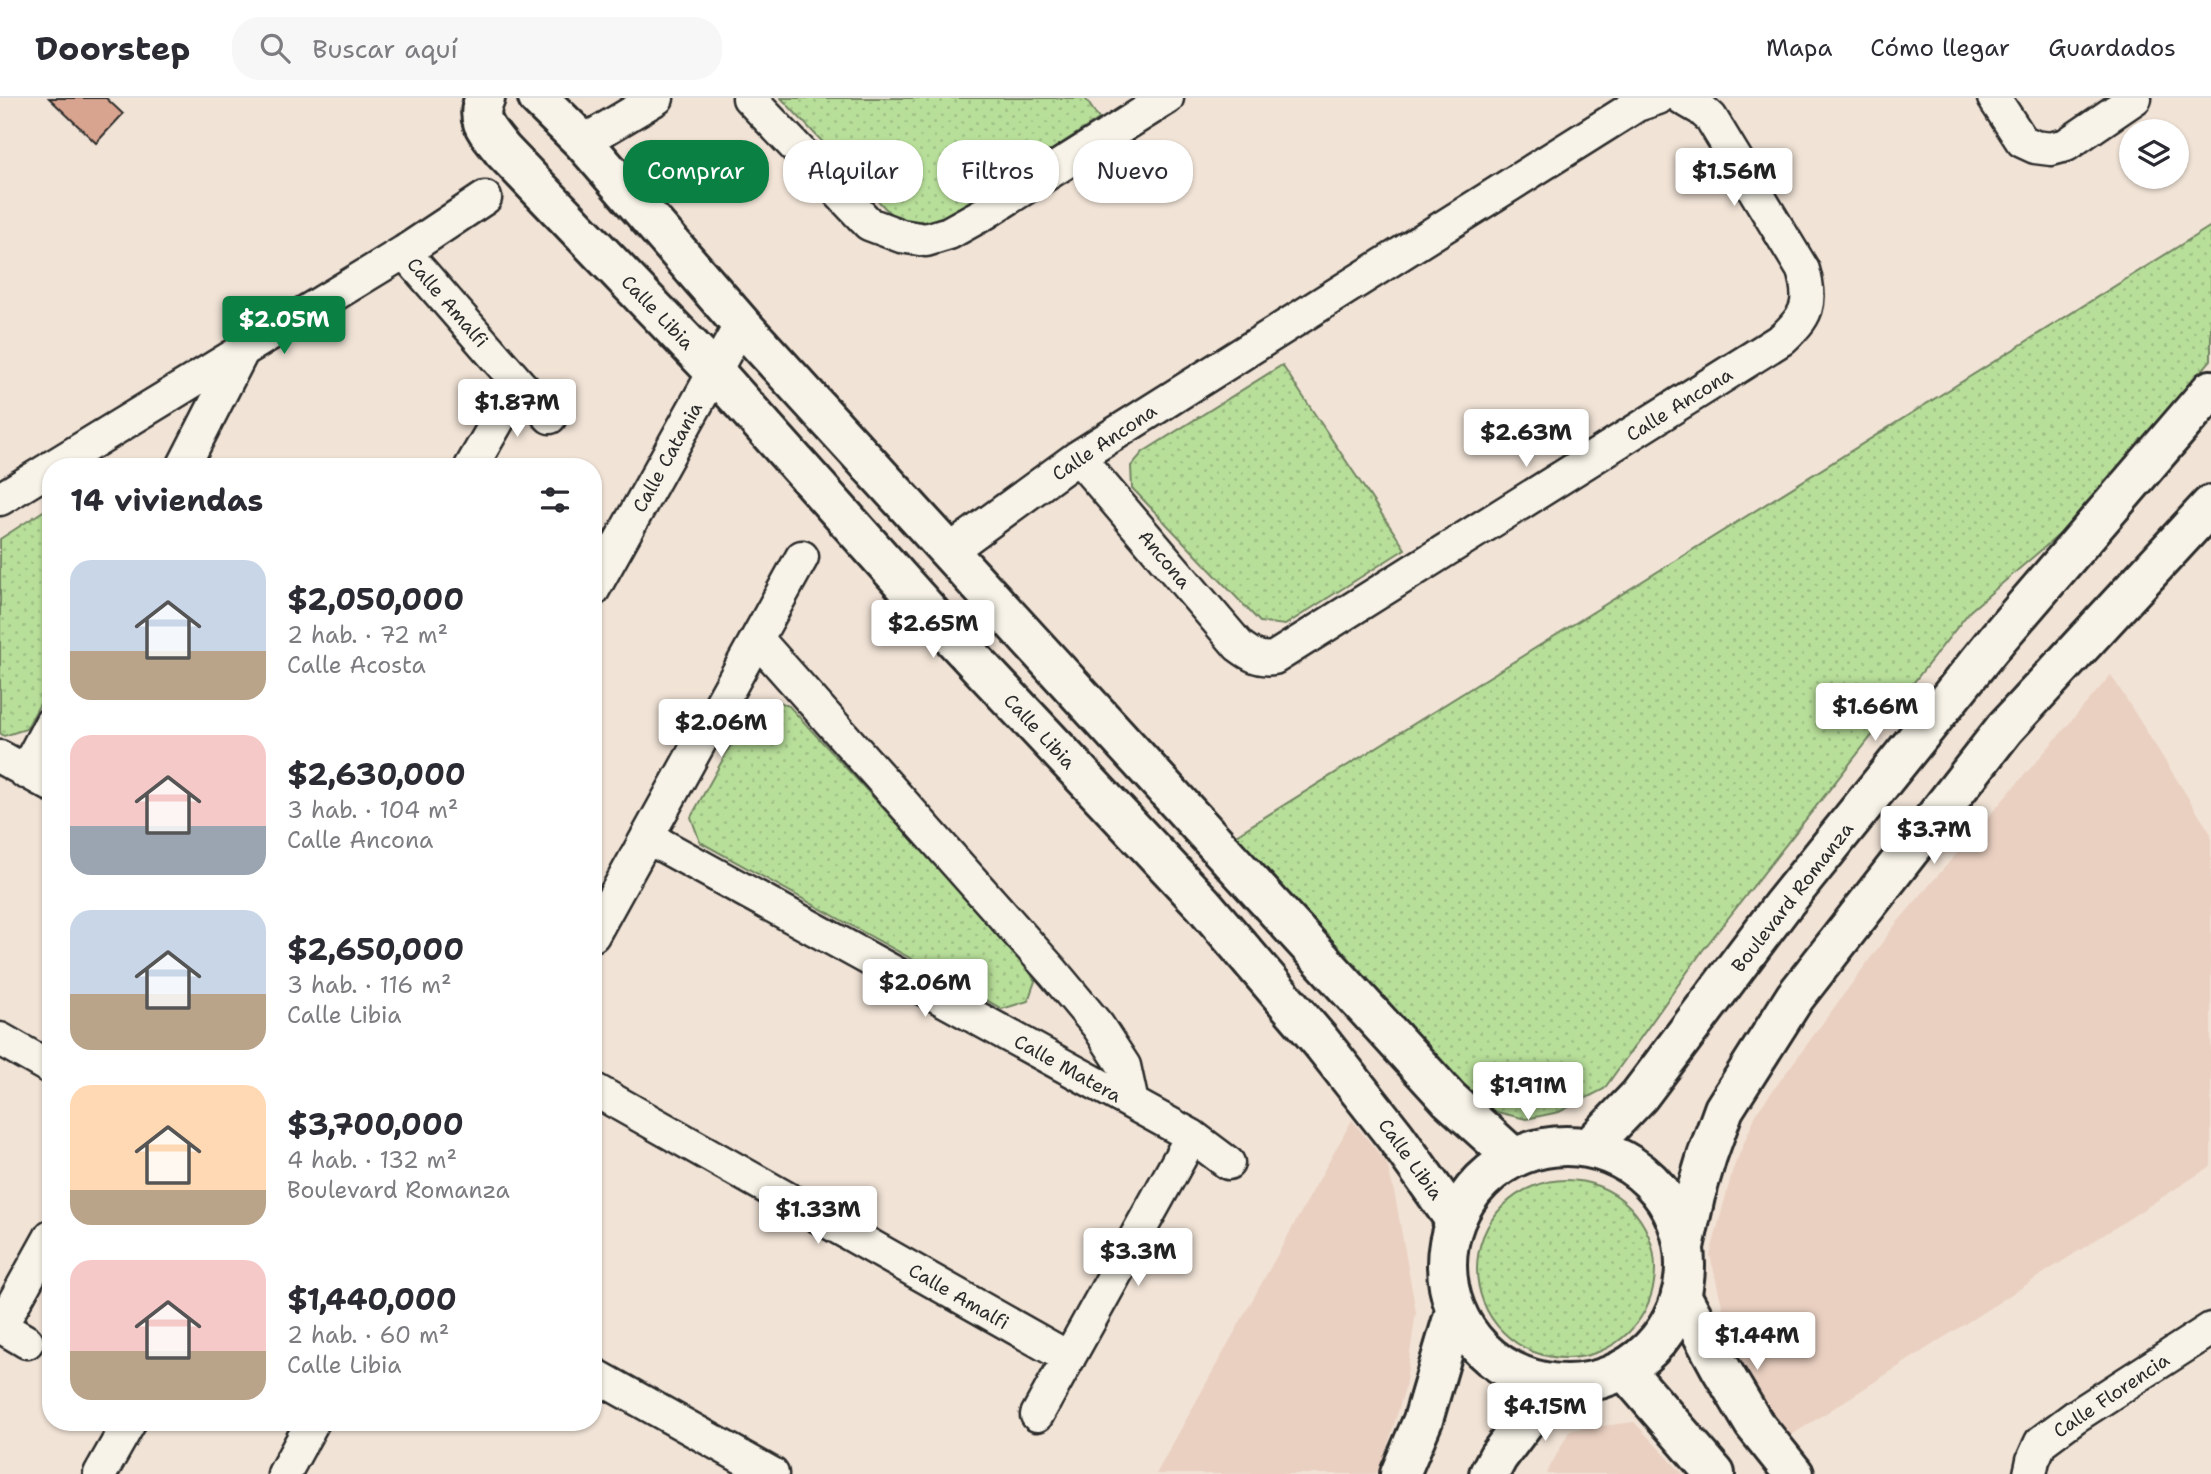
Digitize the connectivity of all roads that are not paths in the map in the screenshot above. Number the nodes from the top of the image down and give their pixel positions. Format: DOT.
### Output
graph roads {
  1 [pos="485,98"];
  2 [pos="538,98"];
  3 [pos="657,98"];
  4 [pos="749,98"];
  5 [pos="1167,98"];
  6 [pos="1658,98"];
  7 [pos="1682,98"];
  8 [pos="1994,98"];
  9 [pos="2135,98"];
  10 [pos="583,142"];
  11 [pos="485,198"];
  12 [pos="404,252"];
  13 [pos="741,324"];
  14 [pos="243,350"];
  15 [pos="714,371"];
  16 [pos="519,384"];
  17 [pos="2211,390"];
  18 [pos="550,416"];
  19 [pos="1079,457"];
  20 [pos="67,458"];
  21 [pos="188,458"];
  22 [pos="476,458"];
  23 [pos="42,473"];
  24 [pos="0,499"];
  25 [pos="2211,505"];
  26 [pos="948,552"];
  27 [pos="802,557"];
  28 [pos="602,574"];
  29 [pos="757,639"];
  30 [pos="1254,657"];
  31 [pos="42,740"];
  32 [pos="25,771"];
  33 [pos="647,837"];
  34 [pos="602,919"];
  35 [pos="0,1039"];
  36 [pos="42,1063"];
  37 [pos="602,1094"];
  38 [pos="1132,1103"];
  39 [pos="1192,1136"];
  40 [pos="1590,1147"];
  41 [pos="1513,1157"];
  42 [pos="1228,1163"];
  43 [pos="1455,1220"];
  44 [pos="1684,1247"];
  45 [pos="42,1256"];
  46 [pos="1681,1295"];
  47 [pos="1455,1311"];
  48 [pos="2211,1329"];
  49 [pos="9,1331"];
  50 [pos="1069,1358"];
  51 [pos="1624,1369"];
  52 [pos="602,1379"];
  53 [pos="1566,1385"];
  54 [pos="1037,1415"];
  55 [pos="124,1431"];
  56 [pos="308,1431"];
  57 [pos="100,1474"];
  58 [pos="284,1474"];
  59 [pos="772,1474"];
  60 [pos="1400,1474"];
  61 [pos="1489,1474"];
  62 [pos="1715,1474"];
  63 [pos="1794,1474"];
  64 [pos="2030,1474"];
  1 -- 15 [label="street, Calle Libia"];
  2 -- 10 [label="street"];
  3 -- 10 [label="street"];
  4 -- 5 [label="street"];
  6 -- 19 [label="street, Calle Ancona"];
  7 -- 30 [label="street, Calle Ancona"];
  8 -- 9 [label="street"];
  10 -- 13 [label="street"];
  11 -- 12 [label="street"];
  12 -- 14 [label="street"];
  12 -- 16 [label="street, Calle Amalfi"];
  13 -- 15 [label="street, Calle Catania"];
  13 -- 26 [label="street"];
  14 -- 20 [label="street"];
  14 -- 21 [label="street"];
  15 -- 28 [label="street, Calle Catania"];
  15 -- 43 [label="street, Calle Libia"];
  16 -- 18 [label="street, Calle Amalfi"];
  16 -- 22 [label="street"];
  17 -- 40 [label="street, Boulevard Romanza"];
  19 -- 26 [label="street, Calle Ancona"];
  19 -- 30 [label="street, Ancona"];
  23 -- 24 [label="street"];
  25 -- 44 [label="street"];
  26 -- 41 [label="street"];
  27 -- 29 [label="street"];
  29 -- 33 [label="street"];
  29 -- 38 [label="street"];
  31 -- 32 [label="street"];
  33 -- 34 [label="street"];
  33 -- 38 [label="street, Calle Matera"];
  35 -- 36 [label="street"];
  37 -- 50 [label="street, Calle Amalfi"];
  38 -- 39 [label="street, Calle Matera"];
  39 -- 42 [label="street, Calle Matera"];
  39 -- 50 [label="street"];
  40 -- 41 [label="street"];
  40 -- 44 [label="street"];
  41 -- 43 [label="street"];
  43 -- 47 [label="street"];
  44 -- 46 [label="street"];
  45 -- 49 [label="street"];
  46 -- 51 [label="street"];
  46 -- 63 [label="street"];
  47 -- 53 [label="street"];
  47 -- 60 [label="street"];
  48 -- 64 [label="street, Calle Florencia"];
  50 -- 54 [label="street"];
  51 -- 53 [label="street"];
  51 -- 62 [label="street"];
  52 -- 59 [label="street"];
  53 -- 61 [label="street"];
  55 -- 57 [label="street"];
  56 -- 58 [label="street"];
}
